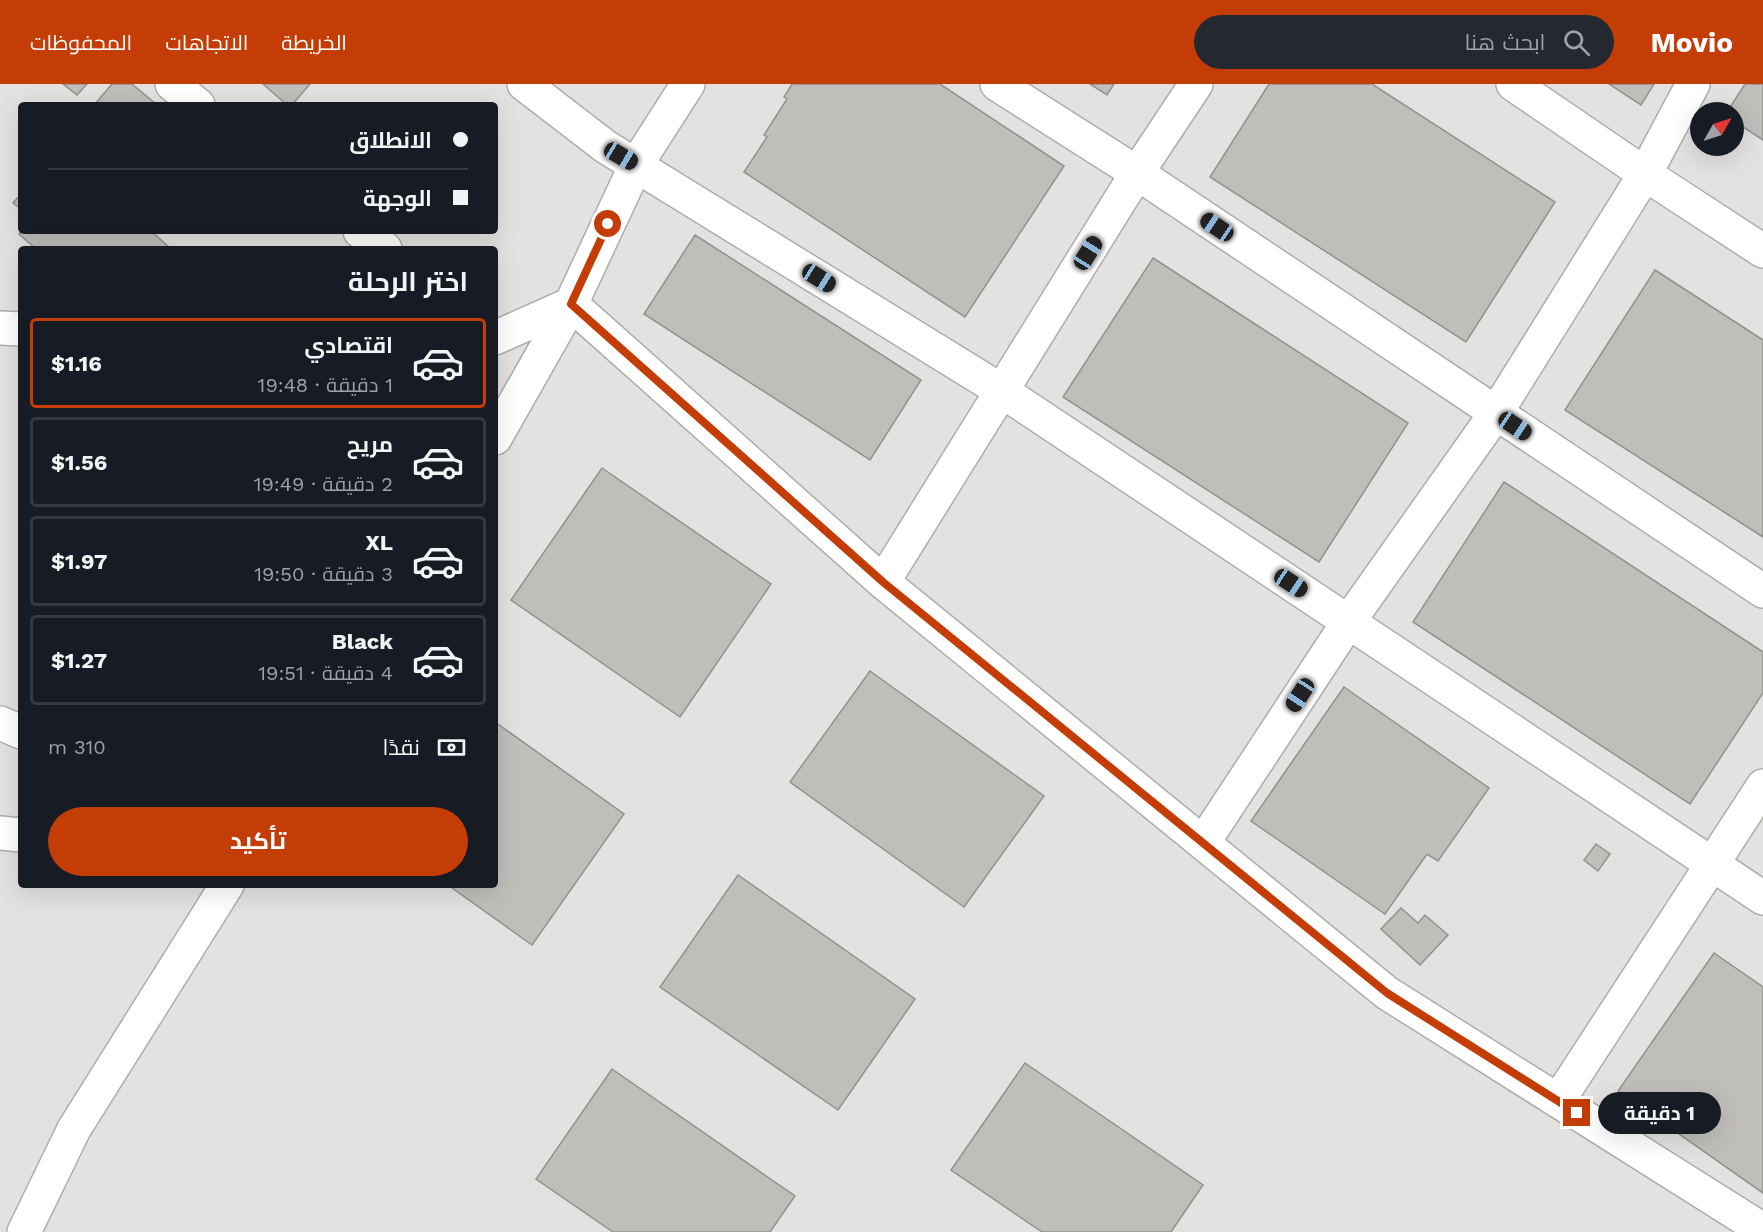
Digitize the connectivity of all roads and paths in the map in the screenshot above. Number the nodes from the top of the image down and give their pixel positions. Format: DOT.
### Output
graph roads {
  1 [pos="172,84"];
  2 [pos="524,84"];
  3 [pos="688,84"];
  4 [pos="997,84"];
  5 [pos="1196,84"];
  6 [pos="1513,84"];
  7 [pos="1693,84"];
  8 [pos="194,102"];
  9 [pos="636,165"];
  10 [pos="1137,174"];
  11 [pos="1645,174"];
  12 [pos="364,234"];
  13 [pos="381,246"];
  14 [pos="1763,251"];
  15 [pos="571,304"];
  16 [pos="0,328"];
  17 [pos="18,329"];
  18 [pos="499,334"];
  19 [pos="1002,391"];
  20 [pos="1496,413"];
  21 [pos="498,433"];
  22 [pos="883,582"];
  23 [pos="1763,591"];
  24 [pos="1349,621"];
  25 [pos="0,723"];
  26 [pos="18,731"];
  27 [pos="1763,786"];
  28 [pos="0,833"];
  29 [pos="18,835"];
  30 [pos="1203,843"];
  31 [pos="1712,864"];
  32 [pos="226,888"];
  33 [pos="1763,898"];
  34 [pos="1558,1101"];
  35 [pos="1763,1230"];
  36 [pos="24,1232"];
  1 -- 8 [label="lane"];
  2 -- 9 [label="lane"];
  3 -- 9 [label="lane"];
  4 -- 10 [label="lane"];
  5 -- 10 [label="lane"];
  6 -- 11 [label="lane"];
  7 -- 11 [label="lane"];
  9 -- 15 [label="lane"];
  9 -- 19 [label="lane"];
  10 -- 19 [label="lane"];
  10 -- 20 [label="lane"];
  11 -- 14 [label="lane"];
  11 -- 20 [label="lane"];
  12 -- 13 [label="lane"];
  15 -- 18 [label="lane"];
  15 -- 21 [label="lane"];
  15 -- 22 [label="lane"];
  16 -- 17 [label="lane"];
  19 -- 22 [label="lane"];
  19 -- 24 [label="lane"];
  20 -- 23 [label="lane"];
  20 -- 24 [label="lane"];
  22 -- 30 [label="lane"];
  24 -- 30 [label="lane"];
  24 -- 31 [label="lane"];
  25 -- 26 [label="lane"];
  27 -- 31 [label="lane"];
  28 -- 29 [label="lane"];
  30 -- 34 [label="lane"];
  31 -- 33 [label="lane"];
  31 -- 34 [label="lane"];
  32 -- 36 [label="lane"];
  34 -- 35 [label="lane"];
}
